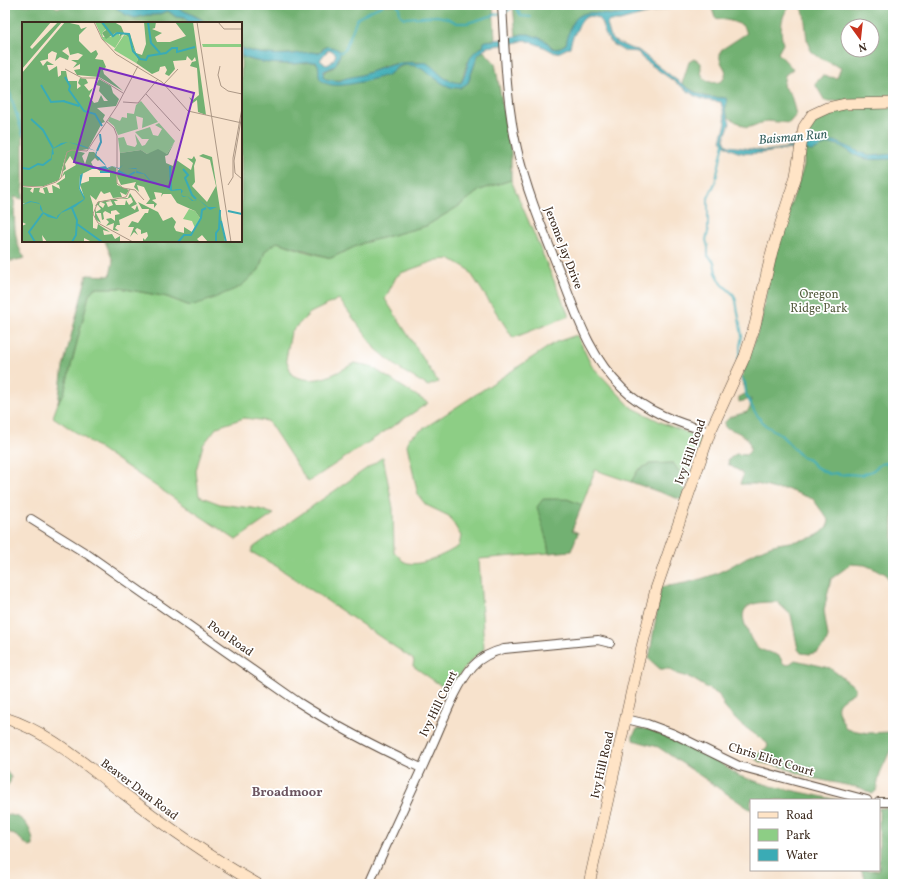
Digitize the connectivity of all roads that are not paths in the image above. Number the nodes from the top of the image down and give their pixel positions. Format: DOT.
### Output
graph roads {
  1 [pos="502,5"];
  2 [pos="893,103"];
  3 [pos="710,432"];
  4 [pos="31,520"];
  5 [pos="610,642"];
  6 [pos="5,718"];
  7 [pos="626,719"];
  8 [pos="421,768"];
  9 [pos="863,799"];
  10 [pos="880,802"];
  11 [pos="893,802"];
  12 [pos="257,884"];
  13 [pos="369,884"];
  14 [pos="589,884"];
  1 -- 3 [label="street, Jerome Jay Drive"];
  2 -- 3 [label="street, Ivy Hill Road"];
  3 -- 7 [label="street, Ivy Hill Road"];
  4 -- 8 [label="street, Pool Road"];
  5 -- 8 [label="street, Ivy Hill Court"];
  6 -- 12 [label="street, Beaver Dam Road"];
  7 -- 9 [label="street, Chris Eliot Court"];
  7 -- 14 [label="street, Ivy Hill Road"];
  8 -- 13 [label="street, Ivy Hill Court"];
  10 -- 11 [label="street"];
}
